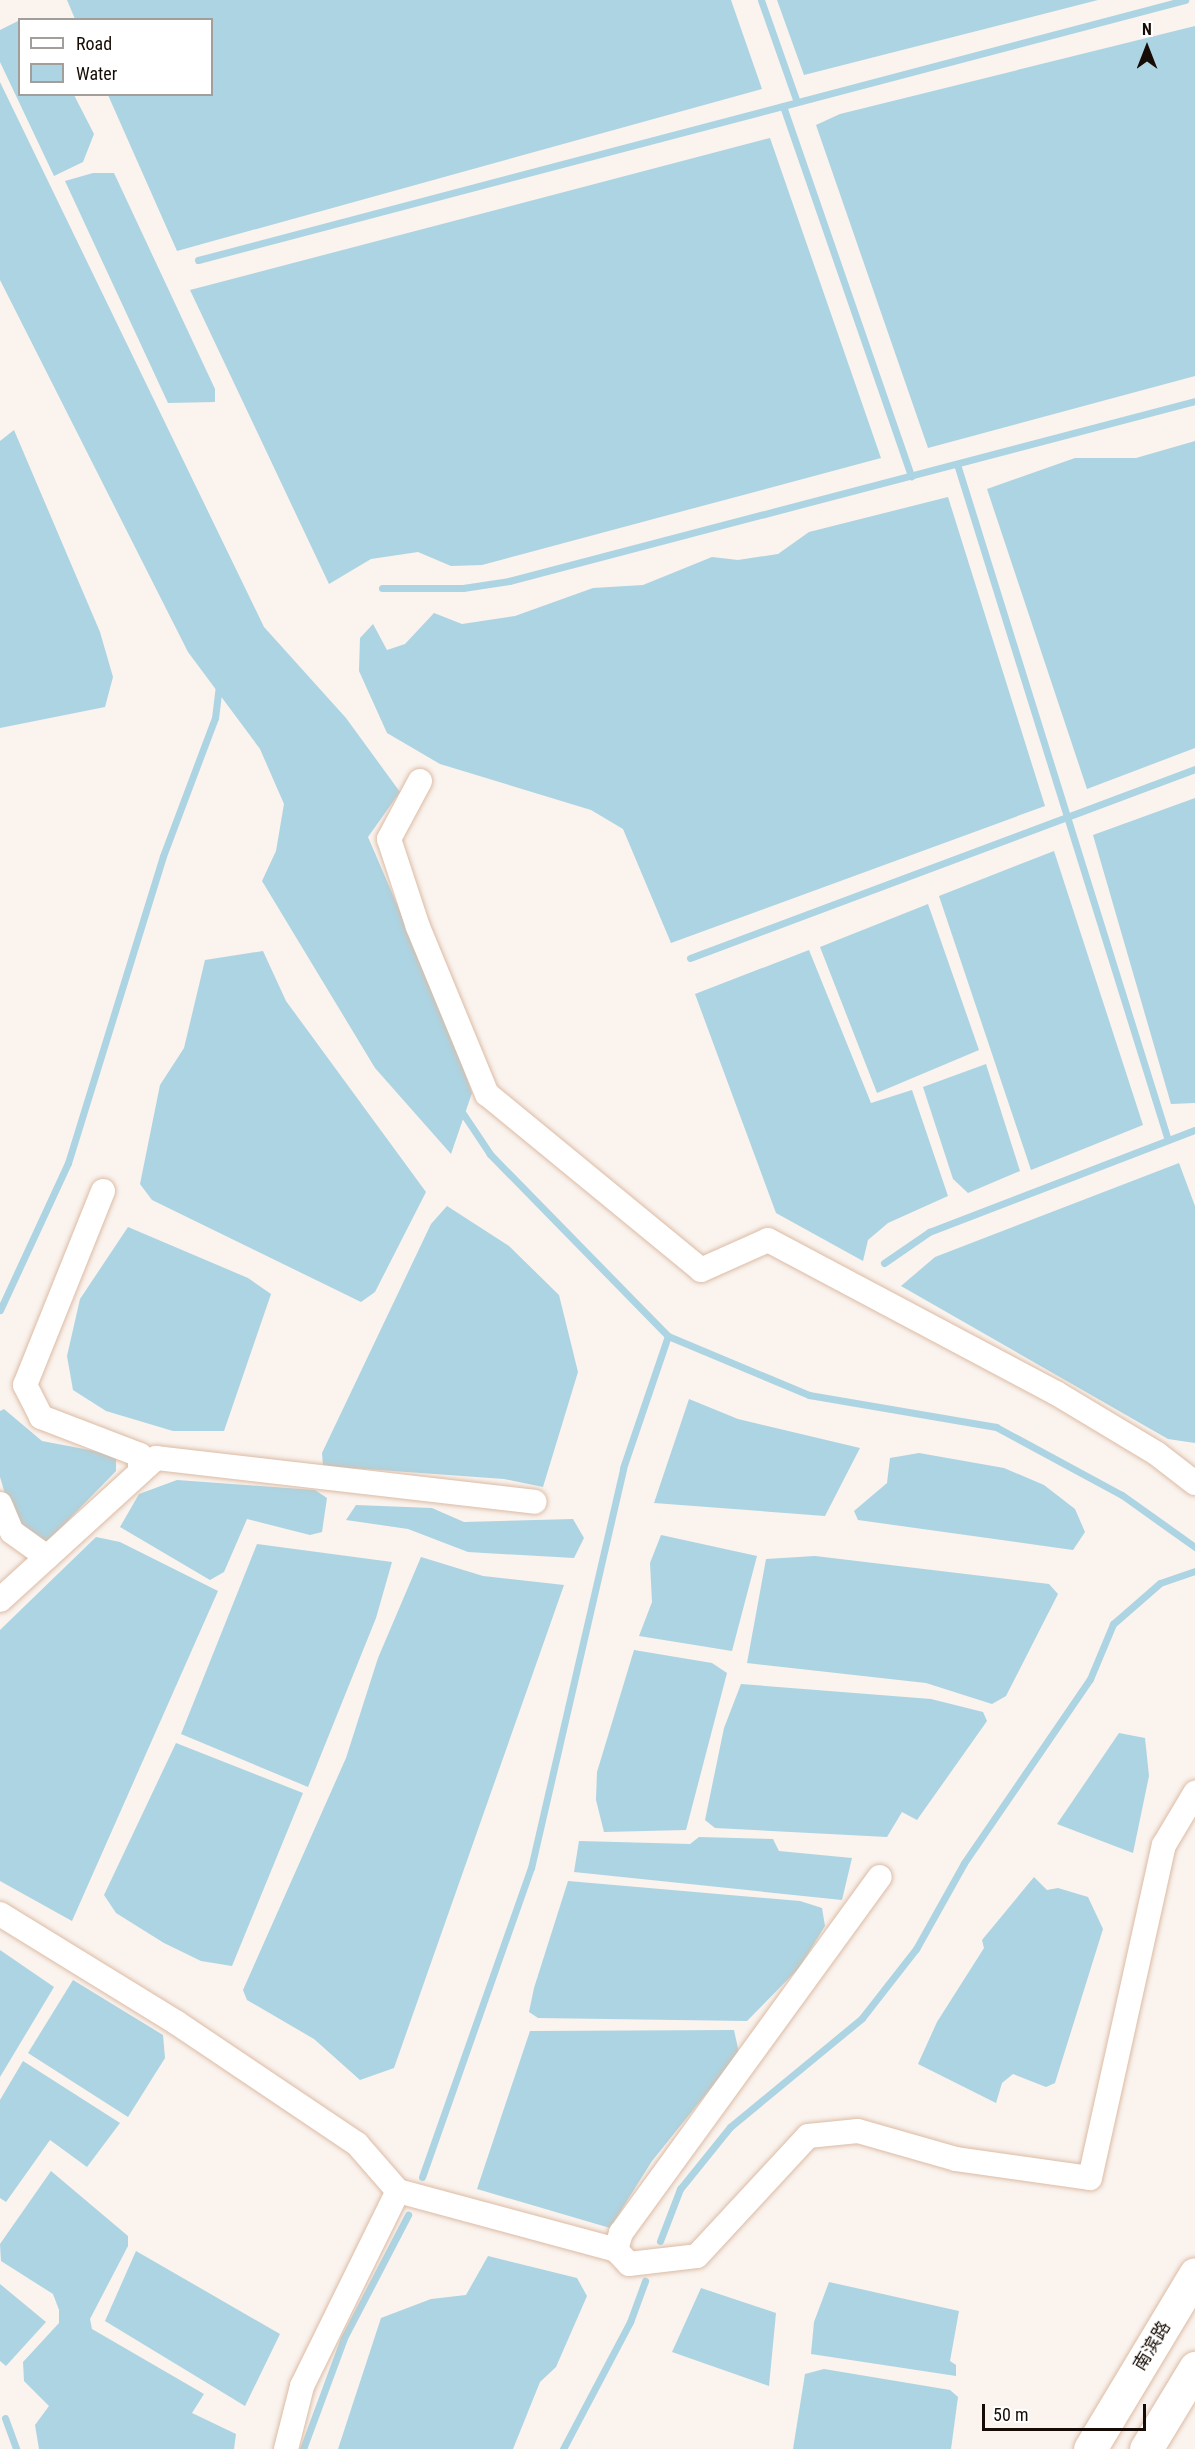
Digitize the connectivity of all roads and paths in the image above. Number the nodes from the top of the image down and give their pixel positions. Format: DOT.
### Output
graph roads {
  1 [pos="420,781"];
  2 [pos="104,1191"];
  3 [pos="140,1472"];
  4 [pos="1195,1483"];
  5 [pos="534,1502"];
  6 [pos="0,1504"];
  7 [pos="46,1557"];
  8 [pos="0,1600"];
  9 [pos="1195,1793"];
  10 [pos="880,1877"];
  11 [pos="0,1914"];
  12 [pos="398,2191"];
  13 [pos="616,2250"];
  14 [pos="1195,2274"];
  15 [pos="1195,2368"];
  16 [pos="286,2449"];
  17 [pos="1090,2449"];
  18 [pos="1146,2449"];
  1 -- 4 [label="street"];
  2 -- 3 [label="street"];
  3 -- 5 [label="street"];
  3 -- 7 [label="street"];
  6 -- 7 [label="street"];
  7 -- 8 [label="street"];
  9 -- 13 [label="street"];
  10 -- 13 [label="street"];
  11 -- 12 [label="street"];
  12 -- 13 [label="street"];
  12 -- 16 [label="street"];
  14 -- 17 [label="main road, 南滨路"];
  15 -- 18 [label="main road"];
}
